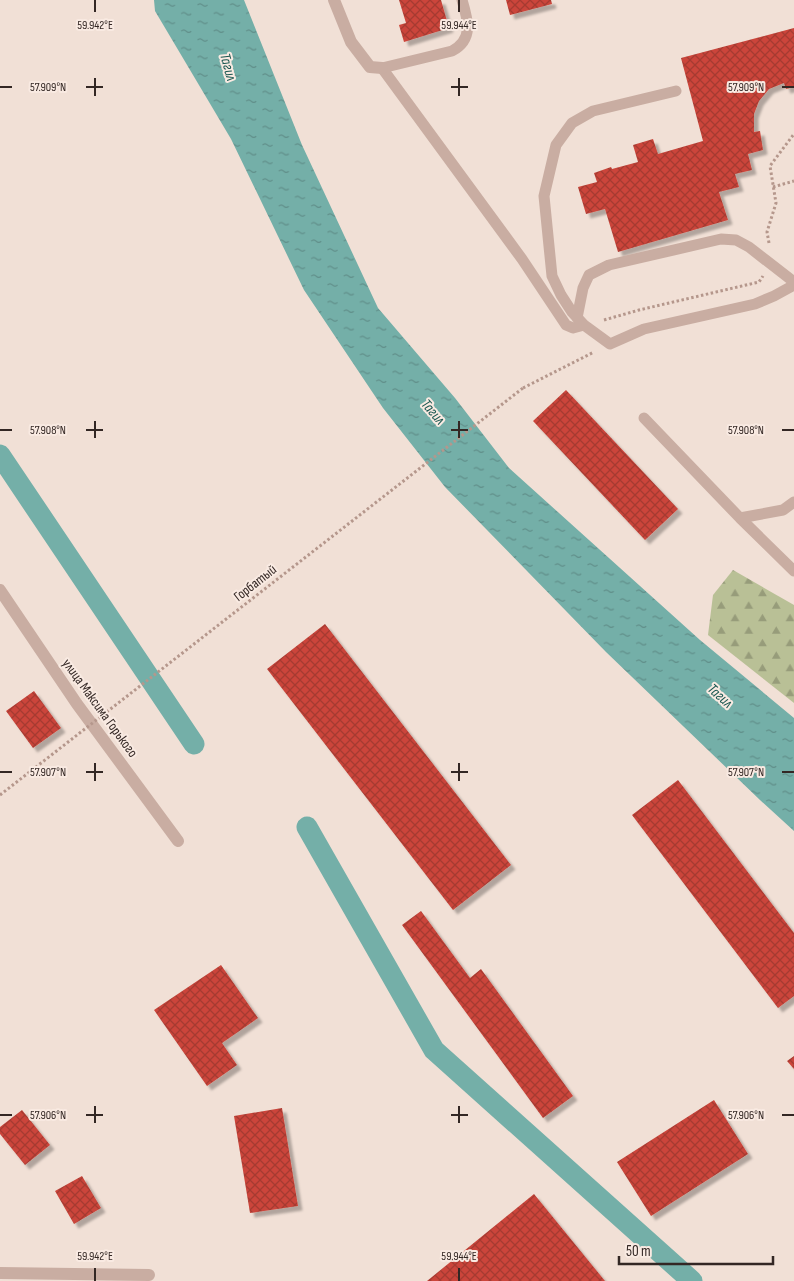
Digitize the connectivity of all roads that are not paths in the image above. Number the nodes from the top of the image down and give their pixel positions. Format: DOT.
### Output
graph roads {
  1 [pos="334,0"];
  2 [pos="462,0"];
  3 [pos="382,68"];
  4 [pos="676,91"];
  5 [pos="794,283"];
  6 [pos="581,322"];
  7 [pos="644,418"];
  8 [pos="794,502"];
  9 [pos="740,518"];
  10 [pos="794,570"];
  11 [pos="0,590"];
  12 [pos="178,841"];
  13 [pos="0,1273"];
  14 [pos="148,1275"];
  1 -- 3 [label="street"];
  2 -- 3 [label="lane"];
  3 -- 6 [label="lane"];
  4 -- 6 [label="lane"];
  5 -- 6 [label="lane"];
  5 -- 6 [label="lane"];
  7 -- 9 [label="lane"];
  8 -- 9 [label="lane"];
  9 -- 10 [label="lane"];
  11 -- 12 [label="street, улица Максима Горького"];
  13 -- 14 [label="street"];
}
